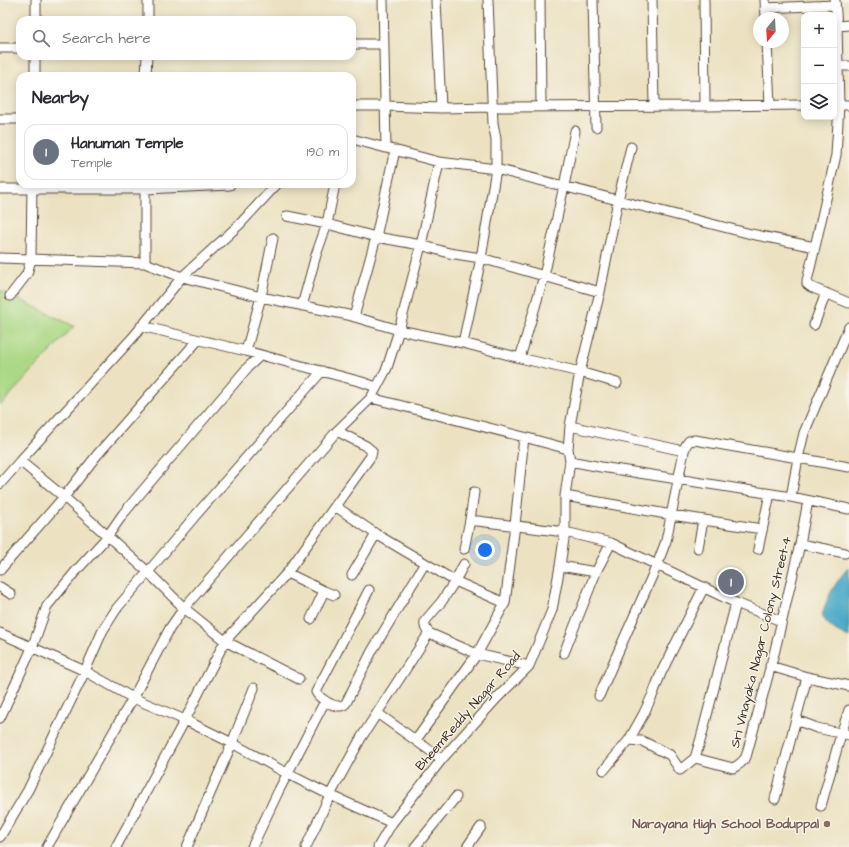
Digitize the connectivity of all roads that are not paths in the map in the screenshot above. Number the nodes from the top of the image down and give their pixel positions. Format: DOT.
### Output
graph roads {
  1 [pos="36,0"];
  2 [pos="148,0"];
  3 [pos="383,0"];
  4 [pos="436,0"];
  5 [pos="488,0"];
  6 [pos="540,0"];
  7 [pos="593,0"];
  8 [pos="652,0"];
  9 [pos="704,0"];
  10 [pos="835,3"];
  11 [pos="765,4"];
  12 [pos="36,16"];
  13 [pos="148,16"];
  14 [pos="849,25"];
  15 [pos="837,26"];
  16 [pos="356,44"];
  17 [pos="384,44"];
  18 [pos="0,48"];
  19 [pos="16,48"];
  20 [pos="767,48"];
  21 [pos="35,60"];
  22 [pos="147,60"];
  23 [pos="838,66"];
  24 [pos="849,66"];
  25 [pos="35,72"];
  26 [pos="146,72"];
  27 [pos="770,105"];
  28 [pos="801,105"];
  29 [pos="841,105"];
  30 [pos="356,106"];
  31 [pos="385,106"];
  32 [pos="492,106"];
  33 [pos="596,106"];
  34 [pos="654,106"];
  35 [pos="705,106"];
  36 [pos="541,107"];
  37 [pos="441,108"];
  38 [pos="0,119"];
  39 [pos="16,119"];
  40 [pos="596,127"];
  41 [pos="575,131"];
  42 [pos="356,141"];
  43 [pos="631,147"];
  44 [pos="390,149"];
  45 [pos="439,162"];
  46 [pos="496,169"];
  47 [pos="564,186"];
  48 [pos="16,187"];
  49 [pos="31,188"];
  50 [pos="145,188"];
  51 [pos="273,188"];
  52 [pos="334,188"];
  53 [pos="0,189"];
  54 [pos="618,200"];
  55 [pos="287,216"];
  56 [pos="326,224"];
  57 [pos="376,237"];
  58 [pos="273,238"];
  59 [pos="421,245"];
  60 [pos="816,247"];
  61 [pos="0,258"];
  62 [pos="481,258"];
  63 [pos="31,259"];
  64 [pos="145,263"];
  65 [pos="544,276"];
  66 [pos="182,277"];
  67 [pos="600,292"];
  68 [pos="826,293"];
  69 [pos="10,296"];
  70 [pos="261,297"];
  71 [pos="849,303"];
  72 [pos="302,306"];
  73 [pos="354,317"];
  74 [pos="814,324"];
  75 [pos="141,326"];
  76 [pos="849,327"];
  77 [pos="399,330"];
  78 [pos="198,340"];
  79 [pos="463,343"];
  80 [pos="246,351"];
  81 [pos="261,355"];
  82 [pos="520,358"];
  83 [pos="322,371"];
  84 [pos="580,372"];
  85 [pos="617,383"];
  86 [pos="376,387"];
  87 [pos="371,398"];
  88 [pos="570,426"];
  89 [pos="337,431"];
  90 [pos="524,437"];
  91 [pos="568,449"];
  92 [pos="684,451"];
  93 [pos="798,458"];
  94 [pos="20,461"];
  95 [pos="570,461"];
  96 [pos="849,467"];
  97 [pos="678,479"];
  98 [pos="0,484"];
  99 [pos="474,492"];
  100 [pos="770,494"];
  101 [pos="565,496"];
  102 [pos="64,497"];
  103 [pos="791,498"];
  104 [pos="808,501"];
  105 [pos="335,506"];
  106 [pos="849,509"];
  107 [pos="672,515"];
  108 [pos="470,520"];
  109 [pos="703,520"];
  110 [pos="515,525"];
  111 [pos="762,529"];
  112 [pos="565,532"];
  113 [pos="376,534"];
  114 [pos="107,537"];
  115 [pos="611,543"];
  116 [pos="800,544"];
  117 [pos="698,548"];
  118 [pos="464,549"];
  119 [pos="758,549"];
  120 [pos="845,553"];
  121 [pos="426,563"];
  122 [pos="464,564"];
  123 [pos="657,565"];
  124 [pos="560,566"];
  125 [pos="0,570"];
  126 [pos="148,572"];
  127 [pos="287,572"];
  128 [pos="596,572"];
  129 [pos="352,575"];
  130 [pos="455,582"];
  131 [pos="0,587"];
  132 [pos="704,587"];
  133 [pos="324,590"];
  134 [pos="369,590"];
  135 [pos="11,594"];
  136 [pos="334,595"];
  137 [pos="505,603"];
  138 [pos="736,603"];
  139 [pos="184,608"];
  140 [pos="311,619"];
  141 [pos="781,621"];
  142 [pos="0,633"];
  143 [pos="429,633"];
  144 [pos="225,641"];
  145 [pos="32,648"];
  146 [pos="564,653"];
  147 [pos="477,654"];
  148 [pos="529,666"];
  149 [pos="770,666"];
  150 [pos="85,672"];
  151 [pos="807,677"];
  152 [pos="299,679"];
  153 [pos="849,686"];
  154 [pos="254,688"];
  155 [pos="599,696"];
  156 [pos="133,698"];
  157 [pos="325,701"];
  158 [pos="849,710"];
  159 [pos="377,713"];
  160 [pos="0,718"];
  161 [pos="185,720"];
  162 [pos="796,720"];
  163 [pos="845,735"];
  164 [pos="416,740"];
  165 [pos="628,740"];
  166 [pos="232,743"];
  167 [pos="695,758"];
  168 [pos="442,759"];
  169 [pos="604,770"];
  170 [pos="288,774"];
  171 [pos="330,795"];
  172 [pos="456,797"];
  173 [pos="775,799"];
  174 [pos="821,806"];
  175 [pos="392,823"];
  176 [pos="481,827"];
  177 [pos="0,837"];
  178 [pos="47,847"];
  179 [pos="116,847"];
  180 [pos="187,847"];
  181 [pos="252,847"];
  182 [pos="306,847"];
  183 [pos="378,847"];
  184 [pos="415,847"];
  185 [pos="467,847"];
  1 -- 12 [label="street"];
  2 -- 13 [label="street"];
  3 -- 17 [label="street"];
  4 -- 37 [label="street"];
  5 -- 32 [label="street"];
  6 -- 36 [label="street"];
  7 -- 33 [label="street"];
  8 -- 34 [label="street"];
  9 -- 35 [label="street"];
  10 -- 11 [label="street"];
  14 -- 15 [label="street"];
  15 -- 23 [label="street"];
  16 -- 17 [label="street"];
  17 -- 31 [label="street"];
  18 -- 19 [label="street"];
  20 -- 27 [label="street"];
  21 -- 25 [label="street"];
  22 -- 26 [label="street"];
  23 -- 24 [label="street"];
  23 -- 29 [label="street"];
  27 -- 28 [label="street"];
  27 -- 35 [label="street"];
  29 -- 60 [label="street"];
  30 -- 31 [label="street"];
  31 -- 37 [label="street"];
  31 -- 44 [label="street"];
  32 -- 36 [label="street"];
  32 -- 37 [label="street"];
  32 -- 46 [label="street"];
  33 -- 34 [label="street"];
  33 -- 36 [label="street"];
  33 -- 40 [label="street"];
  34 -- 35 [label="street"];
  38 -- 39 [label="street"];
  41 -- 47 [label="street"];
  42 -- 44 [label="street"];
  43 -- 54 [label="street, BheemReddy Nagar Road"];
  44 -- 45 [label="street"];
  44 -- 57 [label="street"];
  45 -- 46 [label="street"];
  45 -- 59 [label="street"];
  46 -- 47 [label="street"];
  46 -- 62 [label="street"];
  47 -- 54 [label="street"];
  47 -- 65 [label="street"];
  48 -- 53 [label="street"];
  49 -- 63 [label="street"];
  50 -- 64 [label="street"];
  51 -- 66 [label="street"];
  52 -- 56 [label="street"];
  54 -- 60 [label="street"];
  54 -- 67 [label="street, BheemReddy Nagar Road"];
  55 -- 56 [label="street"];
  56 -- 57 [label="street"];
  56 -- 72 [label="street"];
  57 -- 59 [label="street"];
  57 -- 73 [label="street"];
  58 -- 70 [label="street"];
  59 -- 62 [label="street"];
  59 -- 77 [label="street"];
  60 -- 68 [label="street"];
  61 -- 63 [label="street"];
  62 -- 65 [label="street"];
  62 -- 79 [label="street"];
  63 -- 64 [label="street"];
  63 -- 69 [label="street"];
  64 -- 66 [label="street"];
  65 -- 67 [label="street"];
  65 -- 82 [label="street"];
  66 -- 70 [label="street"];
  66 -- 75 [label="street"];
  67 -- 84 [label="street, BheemReddy Nagar Road"];
  68 -- 71 [label="street"];
  68 -- 74 [label="street"];
  70 -- 72 [label="street"];
  70 -- 80 [label="street"];
  72 -- 73 [label="street"];
  73 -- 77 [label="street"];
  75 -- 78 [label="street"];
  75 -- 94 [label="street"];
  76 -- 93 [label="street"];
  77 -- 79 [label="street"];
  77 -- 86 [label="street"];
  78 -- 80 [label="street"];
  78 -- 102 [label="street"];
  79 -- 82 [label="street"];
  80 -- 81 [label="street"];
  81 -- 83 [label="street"];
  81 -- 114 [label="street"];
  82 -- 84 [label="street"];
  83 -- 86 [label="street"];
  83 -- 126 [label="street"];
  84 -- 85 [label="street"];
  84 -- 88 [label="street, BheemReddy Nagar Road"];
  86 -- 87 [label="street"];
  87 -- 89 [label="street"];
  87 -- 90 [label="street"];
  88 -- 91 [label="street, BheemReddy Nagar Road"];
  88 -- 92 [label="street"];
  89 -- 105 [label="street"];
  89 -- 139 [label="street"];
  90 -- 91 [label="street"];
  90 -- 110 [label="street"];
  91 -- 95 [label="street, BheemReddy Nagar Road"];
  92 -- 93 [label="street"];
  92 -- 97 [label="street"];
  93 -- 96 [label="street"];
  93 -- 103 [label="street"];
  94 -- 98 [label="street"];
  94 -- 102 [label="street"];
  95 -- 97 [label="street"];
  95 -- 101 [label="street, BheemReddy Nagar Road"];
  97 -- 100 [label="street"];
  97 -- 107 [label="street"];
  99 -- 108 [label="street"];
  100 -- 103 [label="street"];
  100 -- 111 [label="street"];
  101 -- 107 [label="street"];
  101 -- 112 [label="street, BheemReddy Nagar Road"];
  102 -- 114 [label="street"];
  102 -- 125 [label="street"];
  103 -- 104 [label="street"];
  104 -- 106 [label="street"];
  104 -- 116 [label="street, Sri Vinayaka Nagar Colony Street-4"];
  105 -- 113 [label="street"];
  105 -- 127 [label="street"];
  107 -- 109 [label="street"];
  107 -- 123 [label="street"];
  108 -- 110 [label="street"];
  108 -- 118 [label="street"];
  109 -- 111 [label="street"];
  109 -- 117 [label="street"];
  110 -- 112 [label="street"];
  110 -- 137 [label="street"];
  111 -- 119 [label="street"];
  112 -- 115 [label="street"];
  112 -- 124 [label="street, BheemReddy Nagar Road"];
  113 -- 121 [label="street"];
  113 -- 129 [label="street"];
  114 -- 126 [label="street"];
  114 -- 145 [label="street"];
  115 -- 123 [label="street"];
  115 -- 128 [label="street"];
  116 -- 120 [label="street"];
  116 -- 141 [label="street, Sri Vinayaka Nagar Colony Street-4"];
  121 -- 130 [label="street"];
  121 -- 157 [label="street"];
  122 -- 130 [label="street"];
  123 -- 132 [label="street"];
  123 -- 155 [label="street"];
  124 -- 128 [label="street"];
  124 -- 148 [label="street, BheemReddy Nagar Road"];
  126 -- 139 [label="street"];
  126 -- 150 [label="street"];
  127 -- 133 [label="street"];
  127 -- 144 [label="street"];
  128 -- 146 [label="street"];
  130 -- 137 [label="street"];
  130 -- 143 [label="street"];
  131 -- 135 [label="street"];
  132 -- 138 [label="street"];
  132 -- 165 [label="street"];
  133 -- 136 [label="street"];
  133 -- 140 [label="street"];
  134 -- 157 [label="street"];
  137 -- 147 [label="street"];
  138 -- 141 [label="street"];
  138 -- 167 [label="street"];
  139 -- 144 [label="street"];
  139 -- 156 [label="street"];
  141 -- 149 [label="street, Sri Vinayaka Nagar Colony Street-4"];
  142 -- 145 [label="street"];
  143 -- 147 [label="street"];
  143 -- 159 [label="street"];
  144 -- 152 [label="street"];
  144 -- 161 [label="street"];
  145 -- 150 [label="street"];
  145 -- 160 [label="street"];
  147 -- 148 [label="street"];
  147 -- 164 [label="street"];
  148 -- 168 [label="street, BheemReddy Nagar Road"];
  149 -- 151 [label="street"];
  149 -- 167 [label="street, Sri Vinayaka Nagar Colony Street-4"];
  150 -- 156 [label="street"];
  150 -- 177 [label="street"];
  151 -- 153 [label="street"];
  151 -- 162 [label="street"];
  154 -- 166 [label="street"];
  156 -- 161 [label="street"];
  156 -- 178 [label="street"];
  157 -- 170 [label="street"];
  158 -- 163 [label="street"];
  159 -- 164 [label="street"];
  159 -- 171 [label="street"];
  161 -- 166 [label="street"];
  161 -- 179 [label="street"];
  162 -- 163 [label="street"];
  162 -- 173 [label="street"];
  163 -- 174 [label="street"];
  164 -- 168 [label="street"];
  165 -- 167 [label="street"];
  165 -- 169 [label="street"];
  166 -- 170 [label="street"];
  166 -- 180 [label="street"];
  168 -- 175 [label="street, BheemReddy Nagar Road"];
  170 -- 171 [label="street"];
  170 -- 181 [label="street"];
  171 -- 175 [label="street"];
  171 -- 182 [label="street"];
  172 -- 184 [label="street"];
  175 -- 183 [label="street, BheemReddy Nagar Road"];
  176 -- 185 [label="street"];
}
